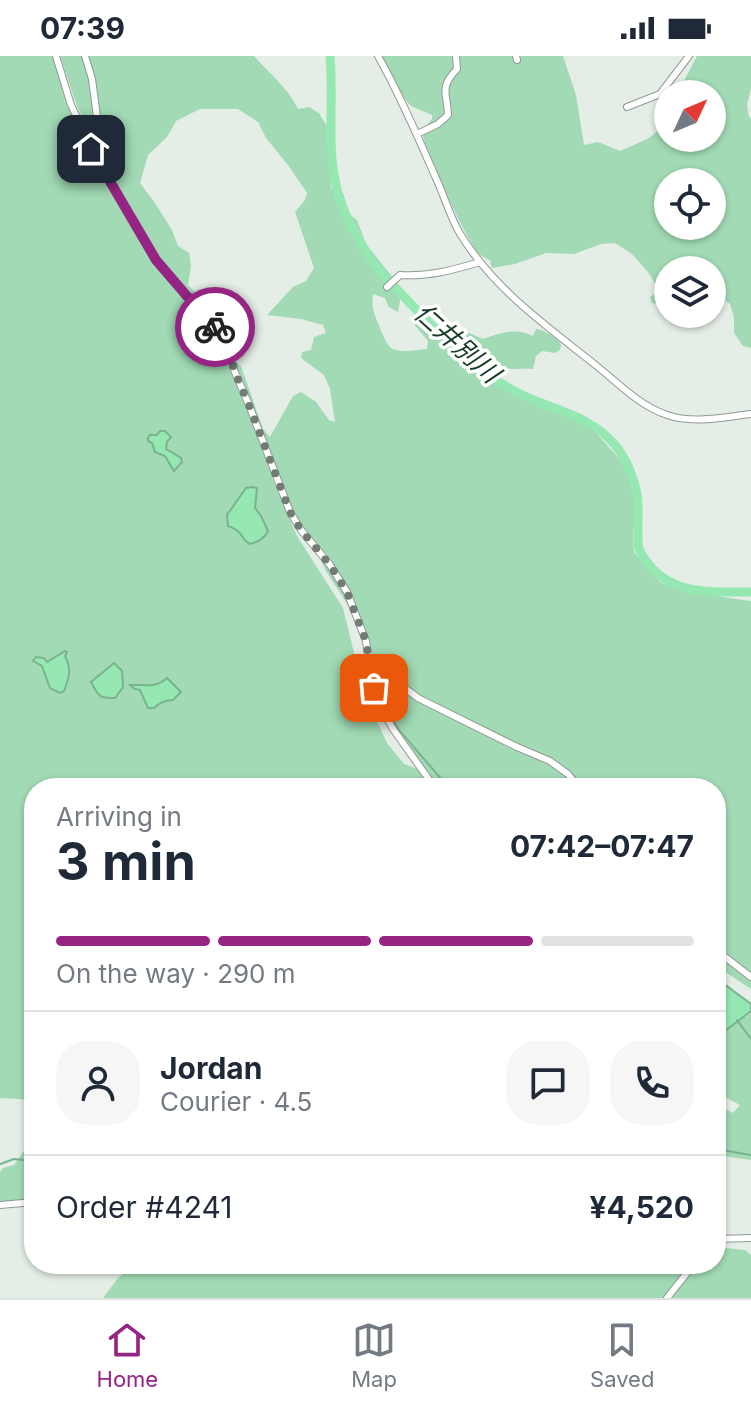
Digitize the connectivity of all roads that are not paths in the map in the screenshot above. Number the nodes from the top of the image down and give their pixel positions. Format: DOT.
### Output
graph roads {
  1 [pos="56,56"];
  2 [pos="85,56"];
  3 [pos="378,56"];
  4 [pos="456,56"];
  5 [pos="689,56"];
  6 [pos="627,107"];
  7 [pos="417,134"];
  8 [pos="91,149"];
  9 [pos="480,262"];
  10 [pos="387,287"];
  11 [pos="751,414"];
  12 [pos="370,667"];
  13 [pos="428,778"];
  14 [pos="571,778"];
  15 [pos="726,958"];
  16 [pos="751,977"];
  17 [pos="24,1203"];
  18 [pos="0,1205"];
  19 [pos="751,1238"];
  20 [pos="726,1239"];
  21 [pos="686,1274"];
  22 [pos="667,1298"];
  1 -- 8 [label="street"];
  2 -- 8 [label="street"];
  3 -- 7 [label="street"];
  4 -- 7 [label="street"];
  5 -- 6 [label="street"];
  7 -- 9 [label="street"];
  8 -- 12 [label="street"];
  9 -- 10 [label="street"];
  9 -- 11 [label="street"];
  12 -- 13 [label="street"];
  12 -- 14 [label="street"];
  15 -- 16 [label="street"];
  17 -- 18 [label="street"];
  19 -- 20 [label="street"];
  21 -- 22 [label="street"];
}
